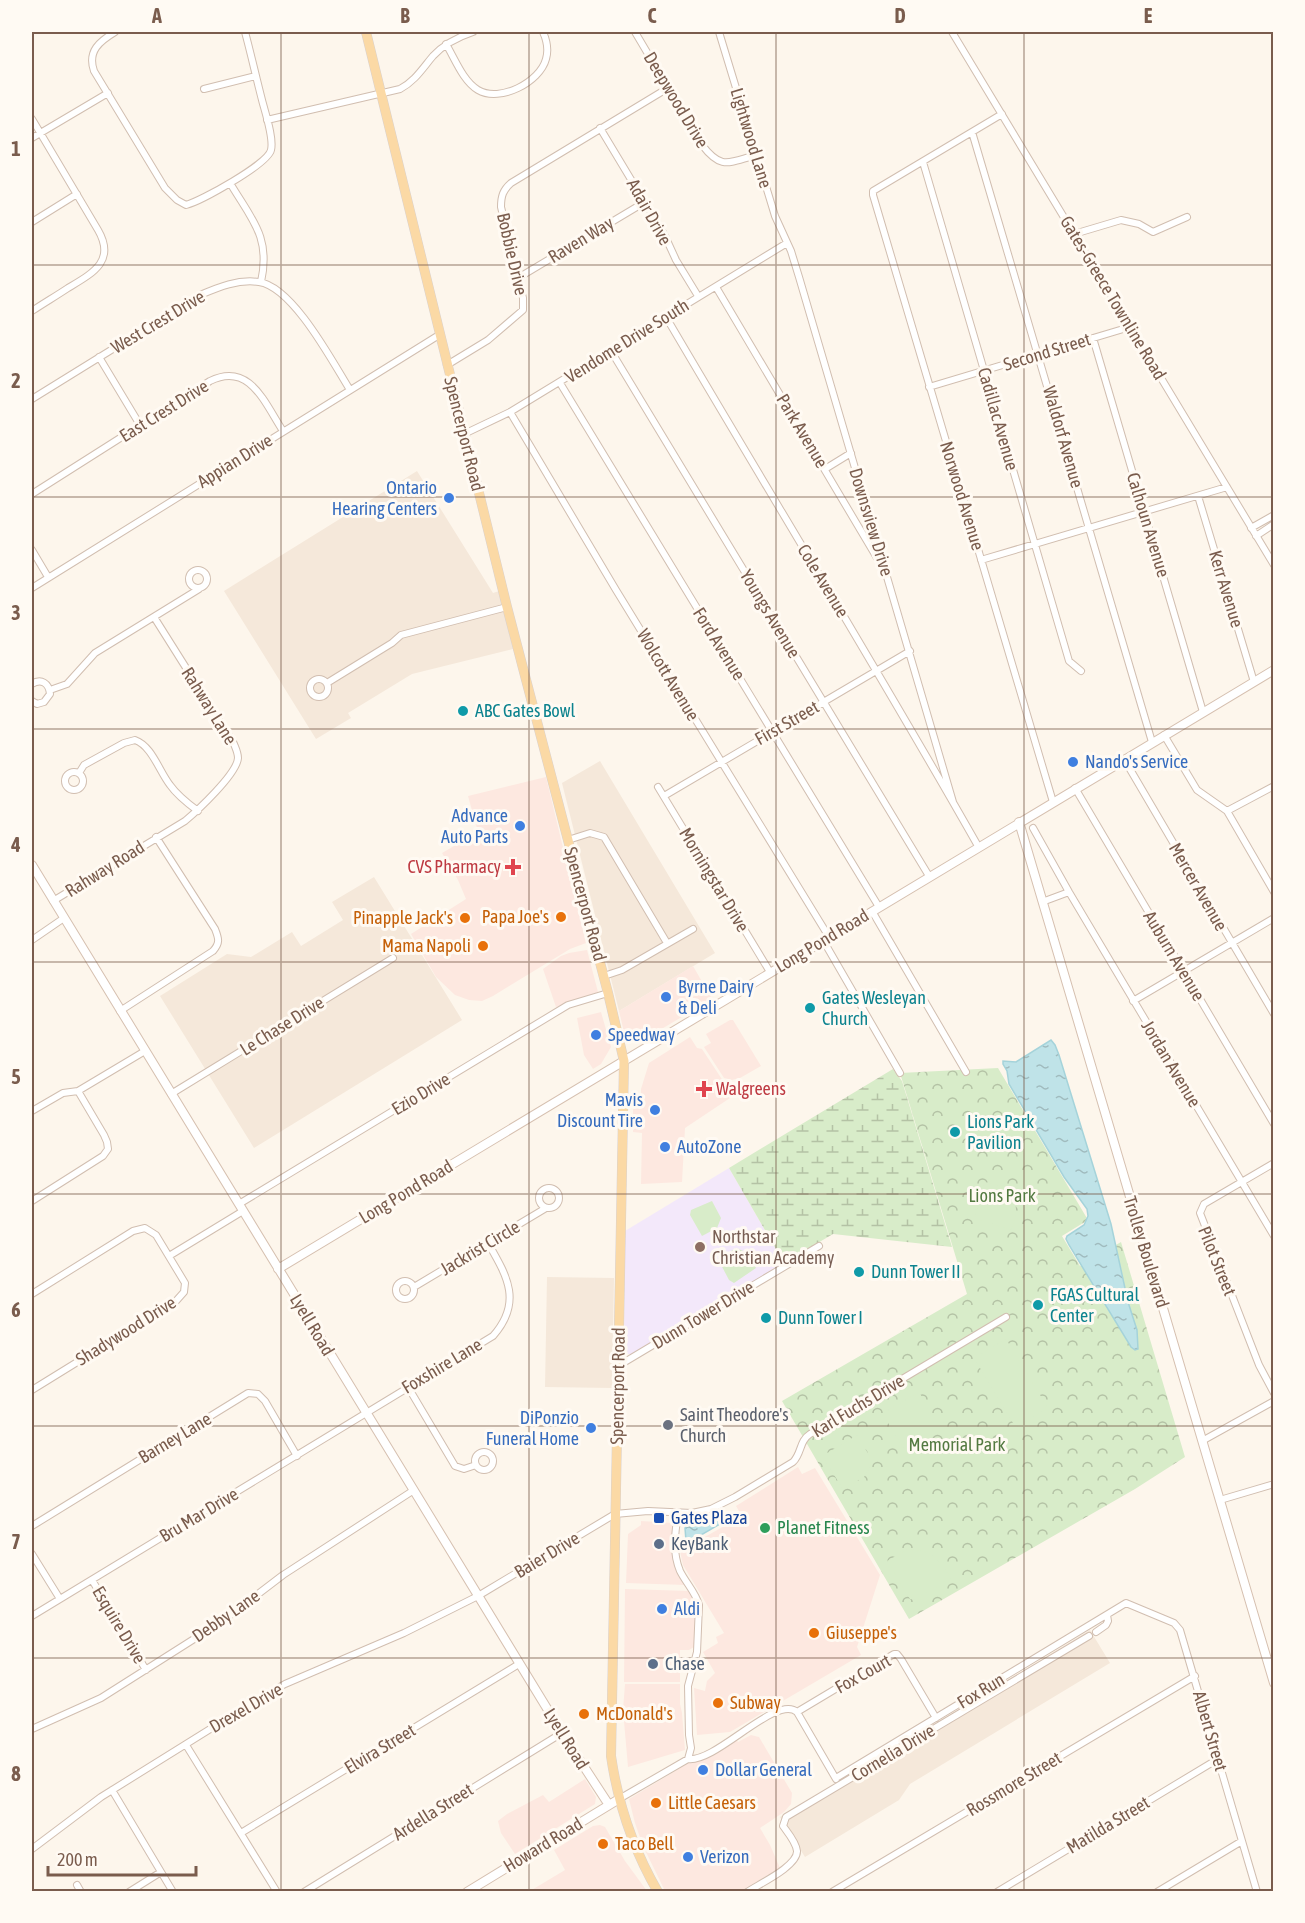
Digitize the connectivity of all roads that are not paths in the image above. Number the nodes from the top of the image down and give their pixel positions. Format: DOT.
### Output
graph roads {
  1 [pos="115,32"];
  2 [pos="245,32"];
  3 [pos="366,32"];
  4 [pos="473,32"];
  5 [pos="543,32"];
  6 [pos="635,32"];
  7 [pos="719,32"];
  8 [pos="952,32"];
  9 [pos="446,44"];
  10 [pos="255,76"];
  11 [pos="668,88"];
  12 [pos="204,89"];
  13 [pos="108,93"];
  14 [pos="381,94"];
  15 [pos="1002,114"];
  16 [pos="32,119"];
  17 [pos="267,120"];
  18 [pos="600,128"];
  19 [pos="972,132"];
  20 [pos="41,134"];
  21 [pos="32,138"];
  22 [pos="757,156"];
  23 [pos="922,162"];
  24 [pos="230,183"];
  25 [pos="77,194"];
  26 [pos="645,202"];
  27 [pos="1188,217"];
  28 [pos="32,222"];
  29 [pos="1074,234"];
  30 [pos="787,243"];
  31 [pos="518,278"];
  32 [pos="261,282"];
  33 [pos="716,287"];
  34 [pos="698,296"];
  35 [pos="32,311"];
  36 [pos="666,317"];
  37 [pos="1130,327"];
  38 [pos="439,334"];
  39 [pos="1093,338"];
  40 [pos="610,351"];
  41 [pos="1038,354"];
  42 [pos="99,357"];
  43 [pos="447,365"];
  44 [pos="984,371"];
  45 [pos="560,382"];
  46 [pos="929,387"];
  47 [pos="350,390"];
  48 [pos="32,399"];
  49 [pos="510,412"];
  50 [pos="140,425"];
  51 [pos="283,431"];
  52 [pos="464,434"];
  53 [pos="851,453"];
  54 [pos="825,469"];
  55 [pos="1227,487"];
  56 [pos="32,494"];
  57 [pos="1198,496"];
  58 [pos="1144,513"];
  59 [pos="1274,515"];
  60 [pos="1274,524"];
  61 [pos="1251,528"];
  62 [pos="1089,529"];
  63 [pos="1256,536"];
  64 [pos="1035,544"];
  65 [pos="32,550"];
  66 [pos="981,560"];
  67 [pos="1274,565"];
  68 [pos="888,576"];
  69 [pos="48,577"];
  70 [pos="32,588"];
  71 [pos="199,589"];
  72 [pos="507,607"];
  73 [pos="154,617"];
  74 [pos="910,651"];
  75 [pos="877,670"];
  76 [pos="1274,670"];
  77 [pos="1081,671"];
  78 [pos="1254,682"];
  79 [pos="32,684"];
  80 [pos="327,684"];
  81 [pos="50,690"];
  82 [pos="32,701"];
  83 [pos="824,701"];
  84 [pos="1203,712"];
  85 [pos="773,731"];
  86 [pos="1164,735"];
  87 [pos="1152,742"];
  88 [pos="1124,759"];
  89 [pos="721,762"];
  90 [pos="79,773"];
  91 [pos="1274,786"];
  92 [pos="658,787"];
  93 [pos="1075,788"];
  94 [pos="664,796"];
  95 [pos="953,802"];
  96 [pos="1053,802"];
  97 [pos="198,811"];
  98 [pos="1227,811"];
  99 [pos="1019,822"];
  100 [pos="1033,828"];
  101 [pos="156,837"];
  102 [pos="568,840"];
  103 [pos="978,846"];
  104 [pos="32,866"];
  105 [pos="929,876"];
  106 [pos="1069,892"];
  107 [pos="1274,892"];
  108 [pos="53,901"];
  109 [pos="1042,902"];
  110 [pos="875,909"];
  111 [pos="64,918"];
  112 [pos="1274,918"];
  113 [pos="693,929"];
  114 [pos="826,938"];
  115 [pos="32,940"];
  116 [pos="1231,942"];
  117 [pos="667,943"];
  118 [pos="393,958"];
  119 [pos="1182,971"];
  120 [pos="770,972"];
  121 [pos="604,976"];
  122 [pos="608,993"];
  123 [pos="1133,1001"];
  124 [pos="120,1011"];
  125 [pos="1274,1014"];
  126 [pos="145,1051"];
  127 [pos="624,1060"];
  128 [pos="966,1072"];
  129 [pos="900,1073"];
  130 [pos="78,1091"];
  131 [pos="171,1094"];
  132 [pos="32,1111"];
  133 [pos="1274,1124"];
  134 [pos="1274,1163"];
  135 [pos="1241,1182"];
  136 [pos="32,1200"];
  137 [pos="241,1207"];
  138 [pos="546,1208"];
  139 [pos="1274,1236"];
  140 [pos="488,1243"];
  141 [pos="819,1246"];
  142 [pos="169,1256"];
  143 [pos="278,1269"];
  144 [pos="414,1287"];
  145 [pos="32,1294"];
  146 [pos="1006,1317"];
  147 [pos="618,1366"];
  148 [pos="408,1387"];
  149 [pos="32,1390"];
  150 [pos="1274,1393"];
  151 [pos="1274,1401"];
  152 [pos="366,1412"];
  153 [pos="1202,1441"];
  154 [pos="297,1456"];
  155 [pos="476,1465"];
  156 [pos="1274,1484"];
  157 [pos="414,1490"];
  158 [pos="1220,1500"];
  159 [pos="678,1513"];
  160 [pos="615,1514"];
  161 [pos="32,1526"];
  162 [pos="32,1554"];
  163 [pos="92,1580"];
  164 [pos="478,1596"];
  165 [pos="60,1599"];
  166 [pos="1126,1603"];
  167 [pos="1107,1615"];
  168 [pos="32,1617"];
  169 [pos="519,1664"];
  170 [pos="146,1670"];
  171 [pos="1195,1676"];
  172 [pos="1274,1683"];
  173 [pos="797,1712"];
  174 [pos="936,1718"];
  175 [pos="32,1729"];
  176 [pos="562,1733"];
  177 [pos="186,1745"];
  178 [pos="688,1759"];
  179 [pos="1218,1759"];
  180 [pos="836,1778"];
  181 [pos="594,1783"];
  182 [pos="840,1785"];
  183 [pos="112,1790"];
  184 [pos="620,1799"];
  185 [pos="609,1805"];
  186 [pos="596,1812"];
  187 [pos="241,1833"];
  188 [pos="1242,1841"];
  189 [pos="32,1849"];
  190 [pos="161,1872"];
  191 [pos="129,1892"];
  192 [pos="173,1892"];
  193 [pos="277,1892"];
  194 [pos="304,1892"];
  195 [pos="467,1892"];
  196 [pos="658,1892"];
  197 [pos="747,1892"];
  198 [pos="832,1892"];
  199 [pos="997,1892"];
  200 [pos="1157,1892"];
  201 [pos="1257,1892"];
  1 -- 13 [label="street"];
  2 -- 10 [label="street"];
  3 -- 14 [label="main road, Spencerport Road"];
  4 -- 9 [label="street"];
  5 -- 9 [label="street"];
  6 -- 11 [label="street, Deepwood Drive"];
  7 -- 22 [label="street, Lightwood Lane"];
  8 -- 15 [label="street, Gates-Greece Townline Road"];
  9 -- 14 [label="street"];
  10 -- 12 [label="street"];
  10 -- 17 [label="street"];
  11 -- 18 [label="street, Bobbie Drive"];
  11 -- 22 [label="street, Deepwood Drive"];
  13 -- 20 [label="street"];
  13 -- 24 [label="street"];
  14 -- 17 [label="street"];
  14 -- 38 [label="main road, Spencerport Road"];
  15 -- 19 [label="street"];
  15 -- 29 [label="street, Gates-Greece Townline Road"];
  16 -- 20 [label="street"];
  17 -- 24 [label="street"];
  18 -- 26 [label="street, Adair Drive"];
  18 -- 31 [label="street, Bobbie Drive"];
  19 -- 23 [label="street"];
  19 -- 41 [label="street, Waldorf Avenue"];
  20 -- 21 [label="street"];
  20 -- 25 [label="street"];
  22 -- 30 [label="street, Lightwood Lane"];
  23 -- 44 [label="street, Cadillac Avenue"];
  23 -- 46 [label="street, Norwood Avenue"];
  24 -- 32 [label="street"];
  25 -- 28 [label="street"];
  25 -- 35 [label="street"];
  26 -- 31 [label="street, Raven Way"];
  26 -- 34 [label="street, Adair Drive"];
  27 -- 29 [label="street"];
  29 -- 37 [label="street, Gates-Greece Townline Road"];
  30 -- 33 [label="street, Vendome Drive South"];
  30 -- 53 [label="street, Downsview Drive"];
  31 -- 43 [label="street, Bobbie Drive"];
  32 -- 42 [label="street, West Crest Drive"];
  32 -- 47 [label="street"];
  33 -- 34 [label="street, Vendome Drive South"];
  33 -- 54 [label="street, Park Avenue"];
  34 -- 36 [label="street, Vendome Drive South"];
  36 -- 40 [label="street, Vendome Drive South"];
  36 -- 75 [label="street, Cole Avenue"];
  37 -- 39 [label="street, Second Street"];
  37 -- 55 [label="street, Gates-Greece Townline Road"];
  38 -- 43 [label="main road, Spencerport Road"];
  38 -- 47 [label="street, Appian Drive"];
  39 -- 41 [label="street, Second Street"];
  39 -- 58 [label="street, Calhoun Avenue"];
  40 -- 45 [label="street, Vendome Drive South"];
  40 -- 83 [label="street, Youngs Avenue"];
  41 -- 44 [label="street, Second Street"];
  41 -- 62 [label="street, Waldorf Avenue"];
  42 -- 48 [label="street, West Crest Drive"];
  42 -- 50 [label="street"];
  43 -- 52 [label="main road, Spencerport Road"];
  44 -- 46 [label="street, Second Street"];
  44 -- 64 [label="street, Cadillac Avenue"];
  45 -- 49 [label="street, Vendome Drive South"];
  45 -- 85 [label="street, Ford Avenue"];
  46 -- 66 [label="street, Norwood Avenue"];
  47 -- 51 [label="street, Appian Drive"];
  49 -- 52 [label="street, Vendome Drive South"];
  49 -- 89 [label="street, Wolcott Avenue"];
  50 -- 51 [label="street, East Crest Drive"];
  50 -- 56 [label="street, East Crest Drive"];
  51 -- 69 [label="street, Appian Drive"];
  52 -- 72 [label="main road, Spencerport Road"];
  53 -- 54 [label="street"];
  53 -- 68 [label="street, Downsview Drive"];
  54 -- 68 [label="street, Park Avenue"];
  55 -- 57 [label="street"];
  55 -- 61 [label="street, Gates-Greece Townline Road"];
  57 -- 58 [label="street"];
  57 -- 78 [label="street, Kerr Avenue"];
  58 -- 62 [label="street"];
  58 -- 84 [label="street, Calhoun Avenue"];
  59 -- 61 [label="street"];
  60 -- 63 [label="street"];
  61 -- 63 [label="street, Gates-Greece Townline Road"];
  62 -- 64 [label="street"];
  62 -- 87 [label="street, Waldorf Avenue"];
  63 -- 67 [label="street, Gates-Greece Townline Road"];
  64 -- 66 [label="street"];
  64 -- 77 [label="street, Cadillac Avenue"];
  65 -- 69 [label="street"];
  66 -- 96 [label="street, Norwood Avenue"];
  68 -- 74 [label="street, Downsview Drive"];
  69 -- 70 [label="street, Appian Drive"];
  71 -- 73 [label="street"];
  72 -- 80 [label="street"];
  72 -- 102 [label="main road, Spencerport Road"];
  73 -- 81 [label="street"];
  73 -- 97 [label="street, Rahway Lane"];
  74 -- 75 [label="street, First Street"];
  74 -- 95 [label="street, Downsview Drive"];
  75 -- 83 [label="street, First Street"];
  75 -- 95 [label="street, Cole Avenue"];
  76 -- 78 [label="street, Long Pond Road"];
  78 -- 84 [label="street, Long Pond Road"];
  79 -- 81 [label="street"];
  81 -- 82 [label="street"];
  83 -- 85 [label="street, First Street"];
  83 -- 105 [label="street, Youngs Avenue"];
  84 -- 86 [label="street, Long Pond Road"];
  85 -- 89 [label="street, First Street"];
  85 -- 110 [label="street, Ford Avenue"];
  86 -- 87 [label="street, Long Pond Road"];
  86 -- 98 [label="street"];
  87 -- 88 [label="street, Long Pond Road"];
  88 -- 93 [label="street, Long Pond Road"];
  88 -- 116 [label="street, Mercer Avenue"];
  89 -- 94 [label="street, First Street"];
  89 -- 114 [label="street, Wolcott Avenue"];
  90 -- 97 [label="street"];
  91 -- 98 [label="street"];
  92 -- 94 [label="street, Morningstar Drive"];
  93 -- 96 [label="street, Long Pond Road"];
  93 -- 119 [label="street, Auburn Avenue"];
  94 -- 120 [label="street, Morningstar Drive"];
  95 -- 103 [label="street, Cole Avenue"];
  96 -- 99 [label="street, Long Pond Road"];
  97 -- 101 [label="street, Rahway Lane"];
  98 -- 107 [label="street"];
  99 -- 103 [label="street, Long Pond Road"];
  99 -- 109 [label="street, Trolley Boulevard"];
  100 -- 106 [label="street, Jordan Avenue"];
  101 -- 108 [label="street, Rahway Road"];
  101 -- 124 [label="street"];
  102 -- 117 [label="street"];
  102 -- 121 [label="main road, Spencerport Road"];
  103 -- 105 [label="street, Long Pond Road"];
  104 -- 108 [label="street, Lyell Road"];
  105 -- 110 [label="street, Long Pond Road"];
  106 -- 109 [label="street"];
  106 -- 123 [label="street, Jordan Avenue"];
  108 -- 111 [label="street, Lyell Road"];
  109 -- 153 [label="street, Trolley Boulevard"];
  110 -- 114 [label="street, Long Pond Road"];
  110 -- 128 [label="street, Ford Avenue"];
  111 -- 115 [label="street"];
  111 -- 124 [label="street, Lyell Road"];
  112 -- 116 [label="street"];
  113 -- 117 [label="street"];
  114 -- 120 [label="street, Long Pond Road"];
  114 -- 129 [label="street, Wolcott Avenue"];
  116 -- 119 [label="street"];
  116 -- 125 [label="street, Mercer Avenue"];
  117 -- 121 [label="street"];
  118 -- 131 [label="street, Le Chase Drive"];
  119 -- 123 [label="street"];
  119 -- 133 [label="street, Auburn Avenue"];
  120 -- 127 [label="street, Long Pond Road"];
  121 -- 122 [label="main road, Spencerport Road"];
  122 -- 127 [label="main road, Spencerport Road"];
  122 -- 137 [label="street, Ezio Drive"];
  123 -- 135 [label="street, Jordan Avenue"];
  124 -- 126 [label="street, Lyell Road"];
  126 -- 130 [label="street"];
  126 -- 131 [label="street, Lyell Road"];
  127 -- 143 [label="street, Long Pond Road"];
  127 -- 147 [label="main road, Spencerport Road"];
  130 -- 132 [label="street"];
  130 -- 136 [label="street"];
  131 -- 137 [label="street, Lyell Road"];
  134 -- 135 [label="street, Pilot Street"];
  135 -- 139 [label="street, Jordan Avenue"];
  135 -- 150 [label="street, Pilot Street"];
  137 -- 142 [label="street"];
  137 -- 143 [label="street, Lyell Road"];
  138 -- 140 [label="street, Jackrist Circle"];
  140 -- 144 [label="street, Jackrist Circle"];
  140 -- 148 [label="street, Foxshire Lane"];
  141 -- 147 [label="street, Dunn Tower Drive"];
  142 -- 145 [label="street, Shadywood Drive"];
  142 -- 149 [label="street, Shadywood Drive"];
  143 -- 152 [label="street, Lyell Road"];
  146 -- 159 [label="street, Karl Fuchs Drive"];
  147 -- 160 [label="main road, Spencerport Road"];
  148 -- 152 [label="street, Foxshire Lane"];
  148 -- 155 [label="street"];
  151 -- 153 [label="street"];
  152 -- 154 [label="street, Bru Mar Drive"];
  152 -- 157 [label="street, Lyell Road"];
  153 -- 158 [label="street, Trolley Boulevard"];
  154 -- 161 [label="street, Barney Lane"];
  154 -- 163 [label="street, Bru Mar Drive"];
  156 -- 158 [label="street"];
  157 -- 164 [label="street, Lyell Road"];
  157 -- 170 [label="street, Debby Lane"];
  158 -- 172 [label="street, Trolley Boulevard"];
  159 -- 160 [label="street, Karl Fuchs Drive"];
  159 -- 178 [label="street"];
  160 -- 164 [label="street, Baier Drive"];
  160 -- 184 [label="main road, Spencerport Road"];
  162 -- 165 [label="street"];
  163 -- 165 [label="street, Bru Mar Drive"];
  163 -- 170 [label="street, Esquire Drive"];
  164 -- 169 [label="street, Lyell Road"];
  164 -- 177 [label="street, Drexel Drive"];
  165 -- 168 [label="street, Bru Mar Drive"];
  166 -- 167 [label="street, Fox Run"];
  166 -- 171 [label="street, Albert Street"];
  167 -- 174 [label="street, Fox Run"];
  167 -- 182 [label="street, Cornelia Drive"];
  169 -- 176 [label="street, Lyell Road"];
  169 -- 187 [label="street, Elvira Street"];
  170 -- 175 [label="street, Debby Lane"];
  171 -- 179 [label="street, Albert Street"];
  171 -- 198 [label="street, Rossmore Street"];
  173 -- 174 [label="street, Fox Court"];
  173 -- 178 [label="street"];
  173 -- 180 [label="street"];
  174 -- 180 [label="street, Fox Run"];
  176 -- 181 [label="street, Lyell Road"];
  176 -- 194 [label="street, Ardella Street"];
  177 -- 183 [label="street, Drexel Drive"];
  177 -- 187 [label="street"];
  178 -- 184 [label="street"];
  179 -- 188 [label="street, Albert Street"];
  179 -- 199 [label="street, Matilda Street"];
  180 -- 182 [label="street"];
  181 -- 185 [label="street, Lyell Road"];
  181 -- 186 [label="street, Lyell Road"];
  182 -- 197 [label="street, Cornelia Drive"];
  183 -- 189 [label="street, Drexel Drive"];
  183 -- 190 [label="street"];
  184 -- 185 [label="street, Howard Road"];
  184 -- 196 [label="main road, Spencerport Road"];
  185 -- 186 [label="street, Howard Road"];
  186 -- 195 [label="street, Howard Road"];
  187 -- 193 [label="street"];
  188 -- 200 [label="street"];
  188 -- 201 [label="street, Albert Street"];
  190 -- 191 [label="street"];
  190 -- 192 [label="street"];
}
